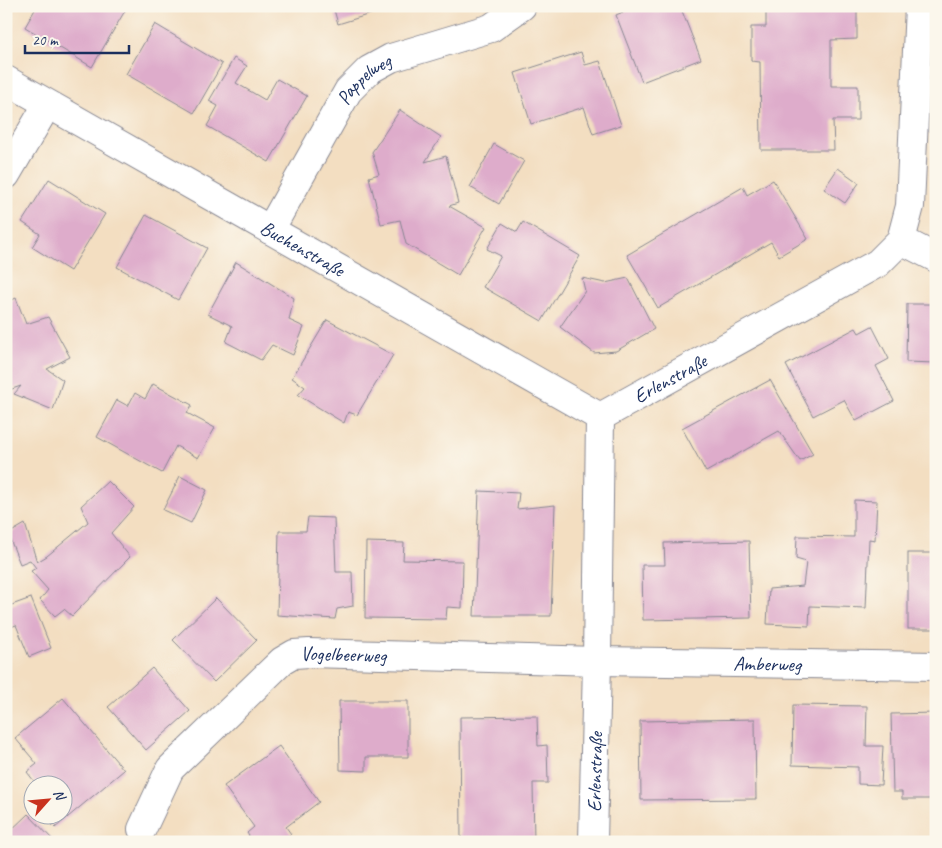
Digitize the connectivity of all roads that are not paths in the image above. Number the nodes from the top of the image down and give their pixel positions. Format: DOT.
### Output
graph roads {
  1 [pos="522,6"];
  2 [pos="919,6"];
  3 [pos="6,80"];
  4 [pos="47,104"];
  5 [pos="6,175"];
  6 [pos="270,230"];
  7 [pos="901,240"];
  8 [pos="936,258"];
  9 [pos="600,417"];
  10 [pos="597,661"];
  11 [pos="936,666"];
  12 [pos="142,829"];
  13 [pos="593,842"];
  1 -- 6 [label="street, Pappelweg"];
  2 -- 7 [label="street"];
  3 -- 4 [label="street, Buchenstraße"];
  4 -- 5 [label="street"];
  4 -- 6 [label="street, Buchenstraße"];
  6 -- 9 [label="street, Buchenstraße"];
  7 -- 8 [label="street"];
  7 -- 9 [label="street, Erlenstraße"];
  9 -- 10 [label="street, Erlenstraße"];
  10 -- 11 [label="street, Amberweg"];
  10 -- 12 [label="street, Vogelbeerweg"];
  10 -- 13 [label="street, Erlenstraße"];
}
